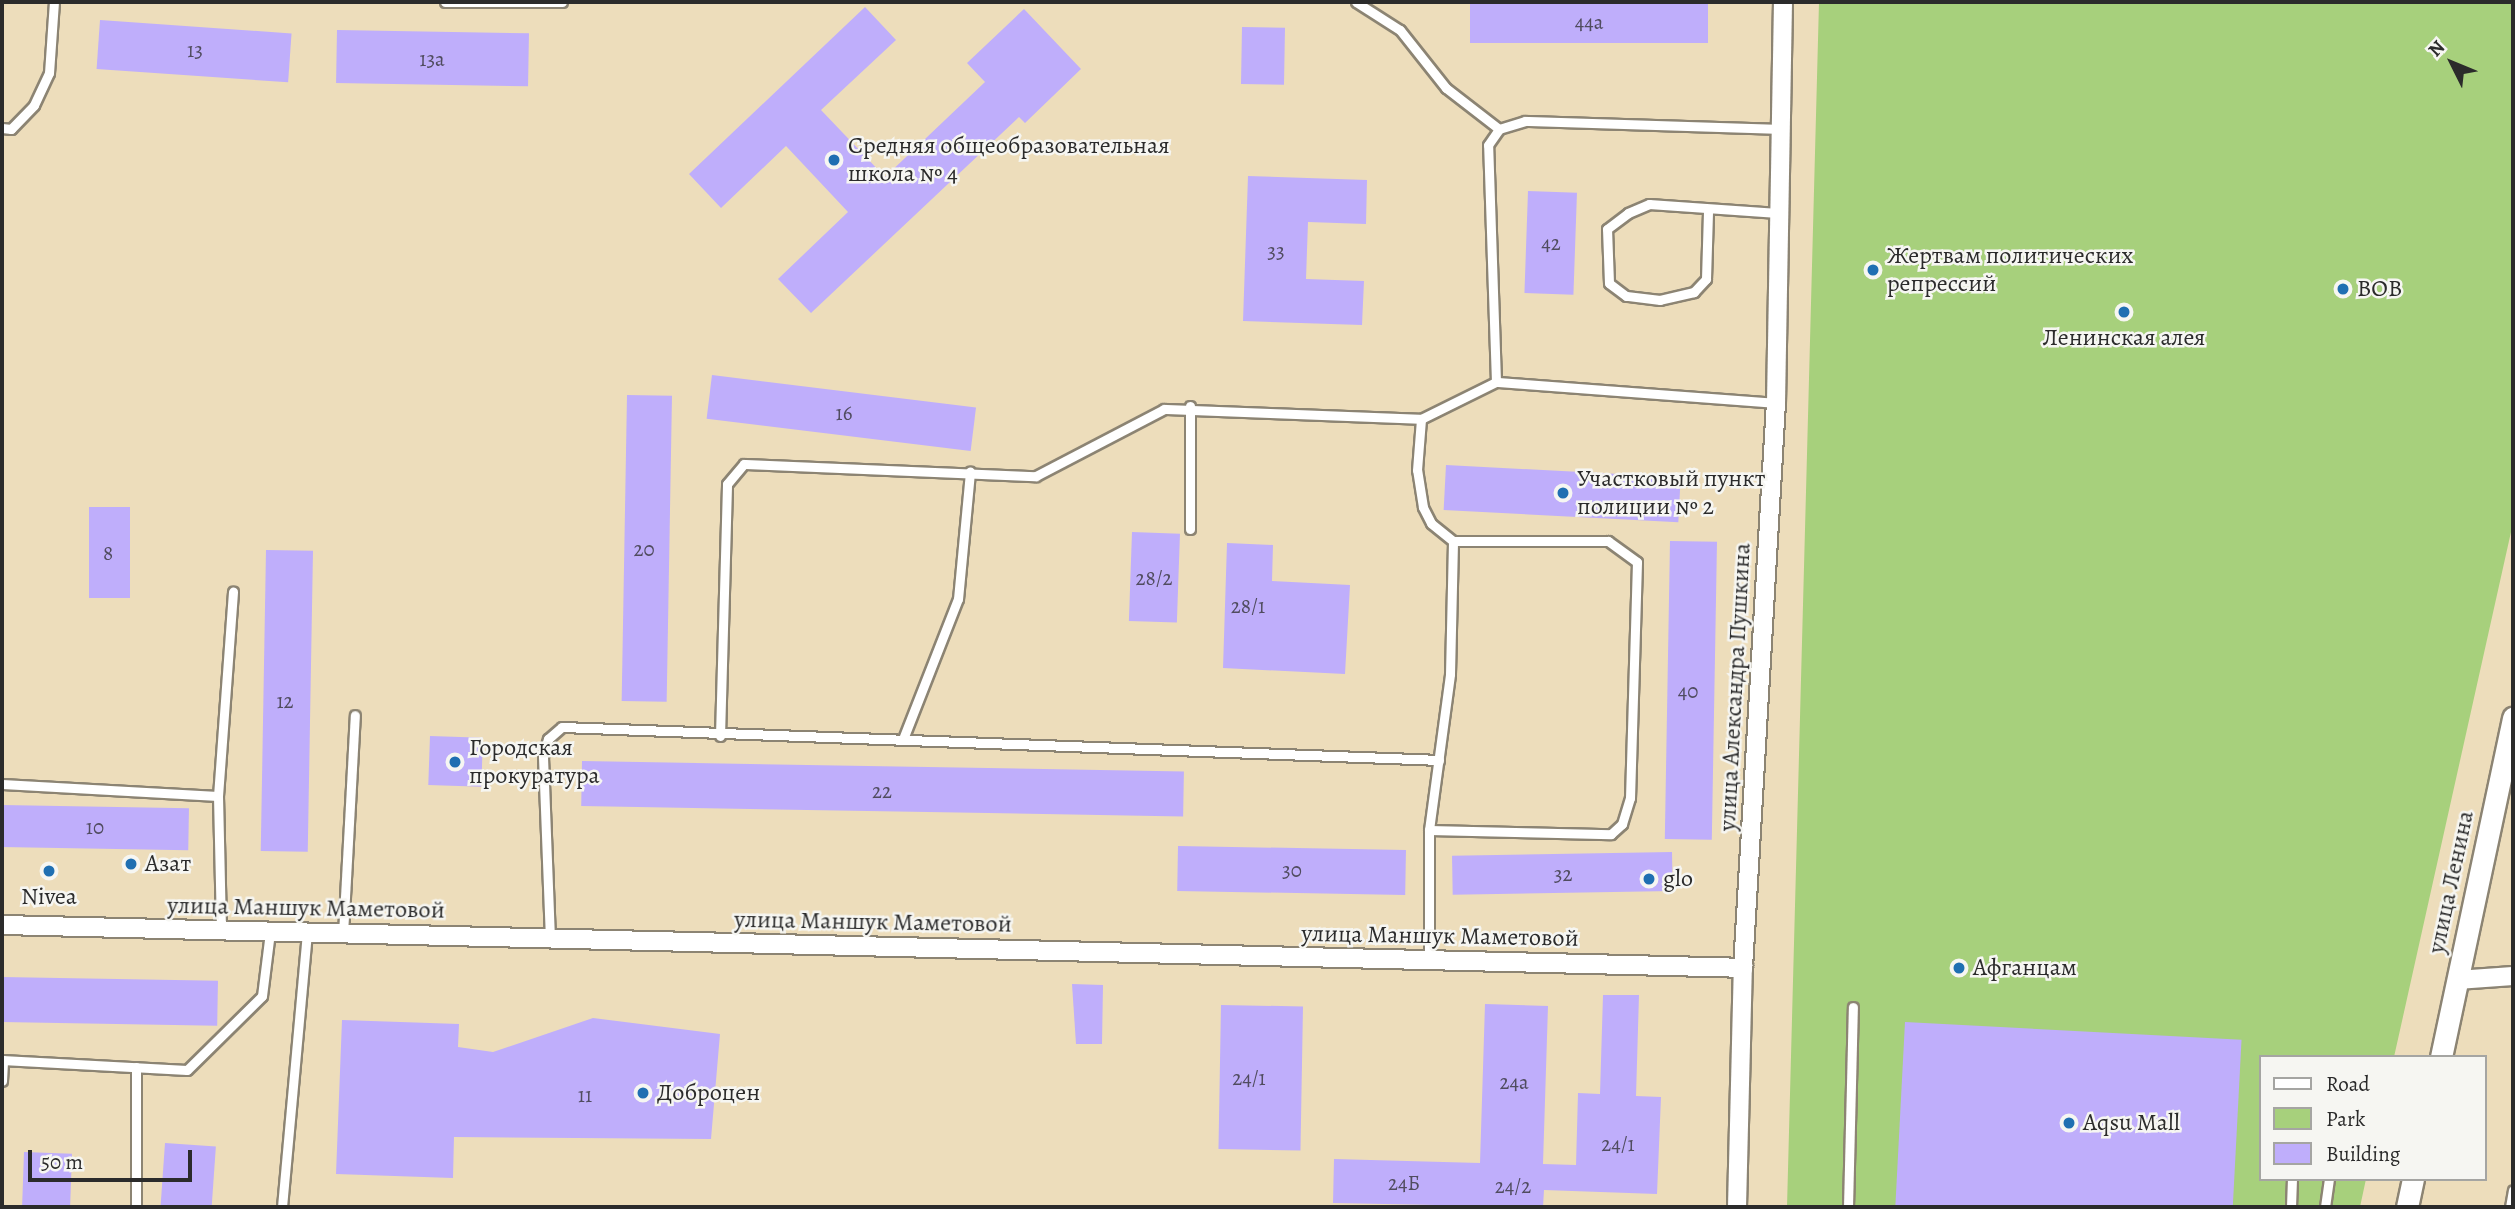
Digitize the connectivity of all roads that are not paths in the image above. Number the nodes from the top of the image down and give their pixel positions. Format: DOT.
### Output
graph roads {
  1 [pos="54,2"];
  2 [pos="445,2"];
  3 [pos="562,2"];
  4 [pos="1356,2"];
  5 [pos="1783,2"];
  6 [pos="2,128"];
  7 [pos="1499,129"];
  8 [pos="1778,129"];
  9 [pos="1708,212"];
  10 [pos="1777,212"];
  11 [pos="1496,382"];
  12 [pos="1776,403"];
  13 [pos="1190,406"];
  14 [pos="1421,419"];
  15 [pos="970,472"];
  16 [pos="1190,529"];
  17 [pos="1453,541"];
  18 [pos="233,592"];
  19 [pos="355,715"];
  20 [pos="2513,718"];
  21 [pos="720,736"];
  22 [pos="903,739"];
  23 [pos="1439,760"];
  24 [pos="2,784"];
  25 [pos="218,796"];
  26 [pos="1429,831"];
  27 [pos="2,925"];
  28 [pos="221,930"];
  29 [pos="270,932"];
  30 [pos="307,933"];
  31 [pos="343,934"];
  32 [pos="550,939"];
  33 [pos="1429,960"];
  34 [pos="1743,968"];
  35 [pos="2513,976"];
  36 [pos="2457,980"];
  37 [pos="1853,1007"];
  38 [pos="2441,1055"];
  39 [pos="2,1060"];
  40 [pos="136,1067"];
  41 [pos="2,1080"];
  42 [pos="2292,1181"];
  43 [pos="2329,1181"];
  44 [pos="2413,1181"];
  45 [pos="2513,1189"];
  46 [pos="136,1207"];
  47 [pos="282,1207"];
  48 [pos="1737,1207"];
  49 [pos="1848,1207"];
  50 [pos="2291,1207"];
  51 [pos="2325,1207"];
  52 [pos="2407,1207"];
  53 [pos="2510,1207"];
  1 -- 6 [label="lane"];
  2 -- 3 [label="lane"];
  4 -- 7 [label="lane"];
  5 -- 8 [label="street, улица Александра Пушкина"];
  7 -- 8 [label="lane"];
  7 -- 11 [label="lane"];
  8 -- 10 [label="street, улица Александра Пушкина"];
  9 -- 9 [label="lane"];
  9 -- 10 [label="lane"];
  10 -- 12 [label="street, улица Александра Пушкина"];
  11 -- 12 [label="lane"];
  11 -- 14 [label="lane"];
  12 -- 34 [label="street, улица Александра Пушкина"];
  13 -- 14 [label="lane"];
  13 -- 15 [label="lane"];
  13 -- 16 [label="lane"];
  14 -- 17 [label="lane"];
  15 -- 21 [label="lane"];
  15 -- 22 [label="lane"];
  17 -- 23 [label="lane"];
  17 -- 26 [label="lane"];
  18 -- 25 [label="lane"];
  19 -- 31 [label="lane"];
  20 -- 36 [label="street, улица Ленина"];
  21 -- 22 [label="lane"];
  21 -- 32 [label="lane"];
  22 -- 23 [label="lane"];
  23 -- 26 [label="lane"];
  24 -- 25 [label="lane"];
  25 -- 28 [label="lane"];
  26 -- 33 [label="lane"];
  27 -- 28 [label="street, улица Маншук Маметовой"];
  28 -- 29 [label="street, улица Маншук Маметовой"];
  29 -- 30 [label="street, улица Маншук Маметовой"];
  29 -- 40 [label="lane"];
  30 -- 31 [label="street, улица Маншук Маметовой"];
  30 -- 47 [label="lane"];
  31 -- 32 [label="street, улица Маншук Маметовой"];
  32 -- 33 [label="street, улица Маншук Маметовой"];
  33 -- 34 [label="street, улица Маншук Маметовой"];
  34 -- 48 [label="street, улица Александра Пушкина"];
  35 -- 36 [label="street"];
  36 -- 38 [label="street, улица Ленина"];
  37 -- 49 [label="lane"];
  39 -- 40 [label="lane"];
  39 -- 41 [label="lane"];
  40 -- 46 [label="lane"];
  42 -- 50 [label="lane"];
  43 -- 51 [label="lane"];
  44 -- 52 [label="street"];
  45 -- 53 [label="lane"];
}
